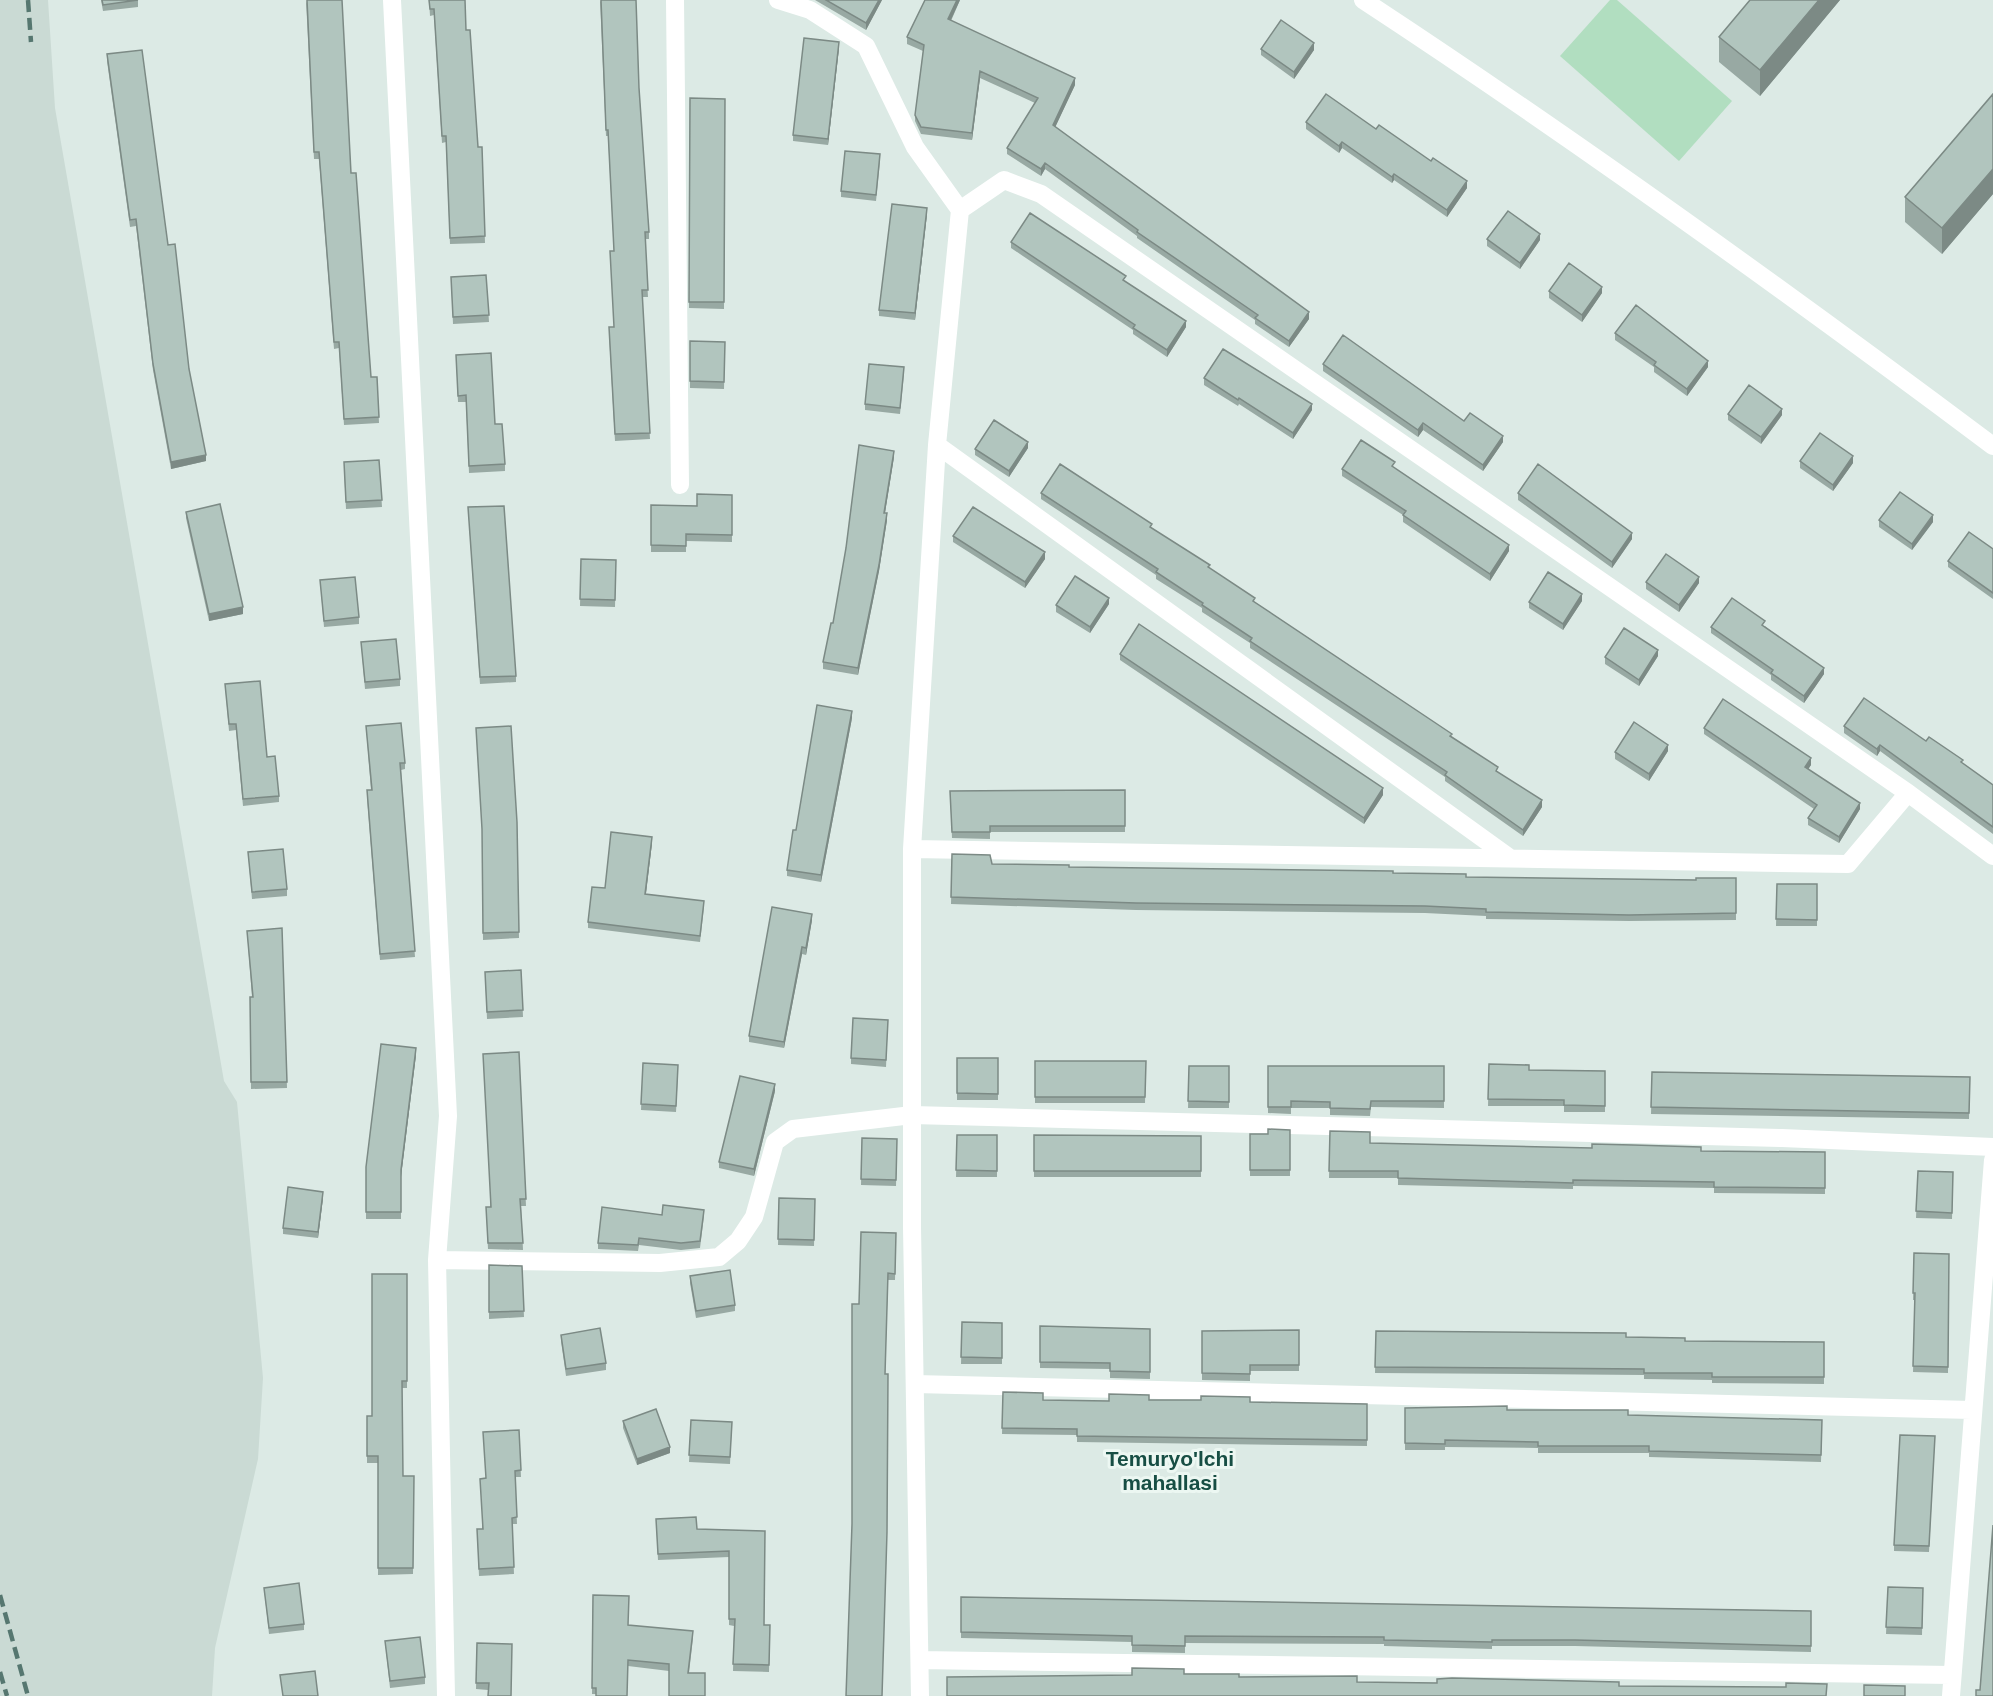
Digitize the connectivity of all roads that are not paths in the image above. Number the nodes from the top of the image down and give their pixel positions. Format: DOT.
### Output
graph roads {
  1 [pos="392,0"];
  2 [pos="675,0"];
  3 [pos="778,0"];
  4 [pos="1363,0"];
  5 [pos="960,210"];
  6 [pos="937,445"];
  7 [pos="1993,446"];
  8 [pos="680,485"];
  9 [pos="1908,793"];
  10 [pos="912,849"];
  11 [pos="1993,856"];
  12 [pos="1510,858"];
  13 [pos="912,1115"];
  14 [pos="1993,1147"];
  15 [pos="1993,1160"];
  16 [pos="438,1260"];
  17 [pos="915,1384"];
  18 [pos="1972,1410"];
  19 [pos="920,1660"];
  20 [pos="1952,1675"];
  21 [pos="446,1696"];
  22 [pos="920,1696"];
  23 [pos="1951,1696"];
  1 -- 16 [label="street"];
  2 -- 8 [label="street"];
  3 -- 5 [label="street"];
  4 -- 7 [label="street"];
  5 -- 6 [label="street"];
  5 -- 9 [label="street"];
  6 -- 10 [label="street"];
  6 -- 12 [label="street"];
  9 -- 11 [label="street"];
  9 -- 12 [label="street"];
  10 -- 12 [label="street"];
  10 -- 13 [label="street"];
  13 -- 14 [label="street"];
  13 -- 16 [label="street"];
  13 -- 17 [label="street"];
  15 -- 18 [label="street"];
  16 -- 21 [label="street"];
  17 -- 18 [label="street"];
  17 -- 19 [label="street"];
  18 -- 20 [label="street"];
  19 -- 20 [label="street"];
  19 -- 22 [label="street"];
  20 -- 23 [label="street"];
}
